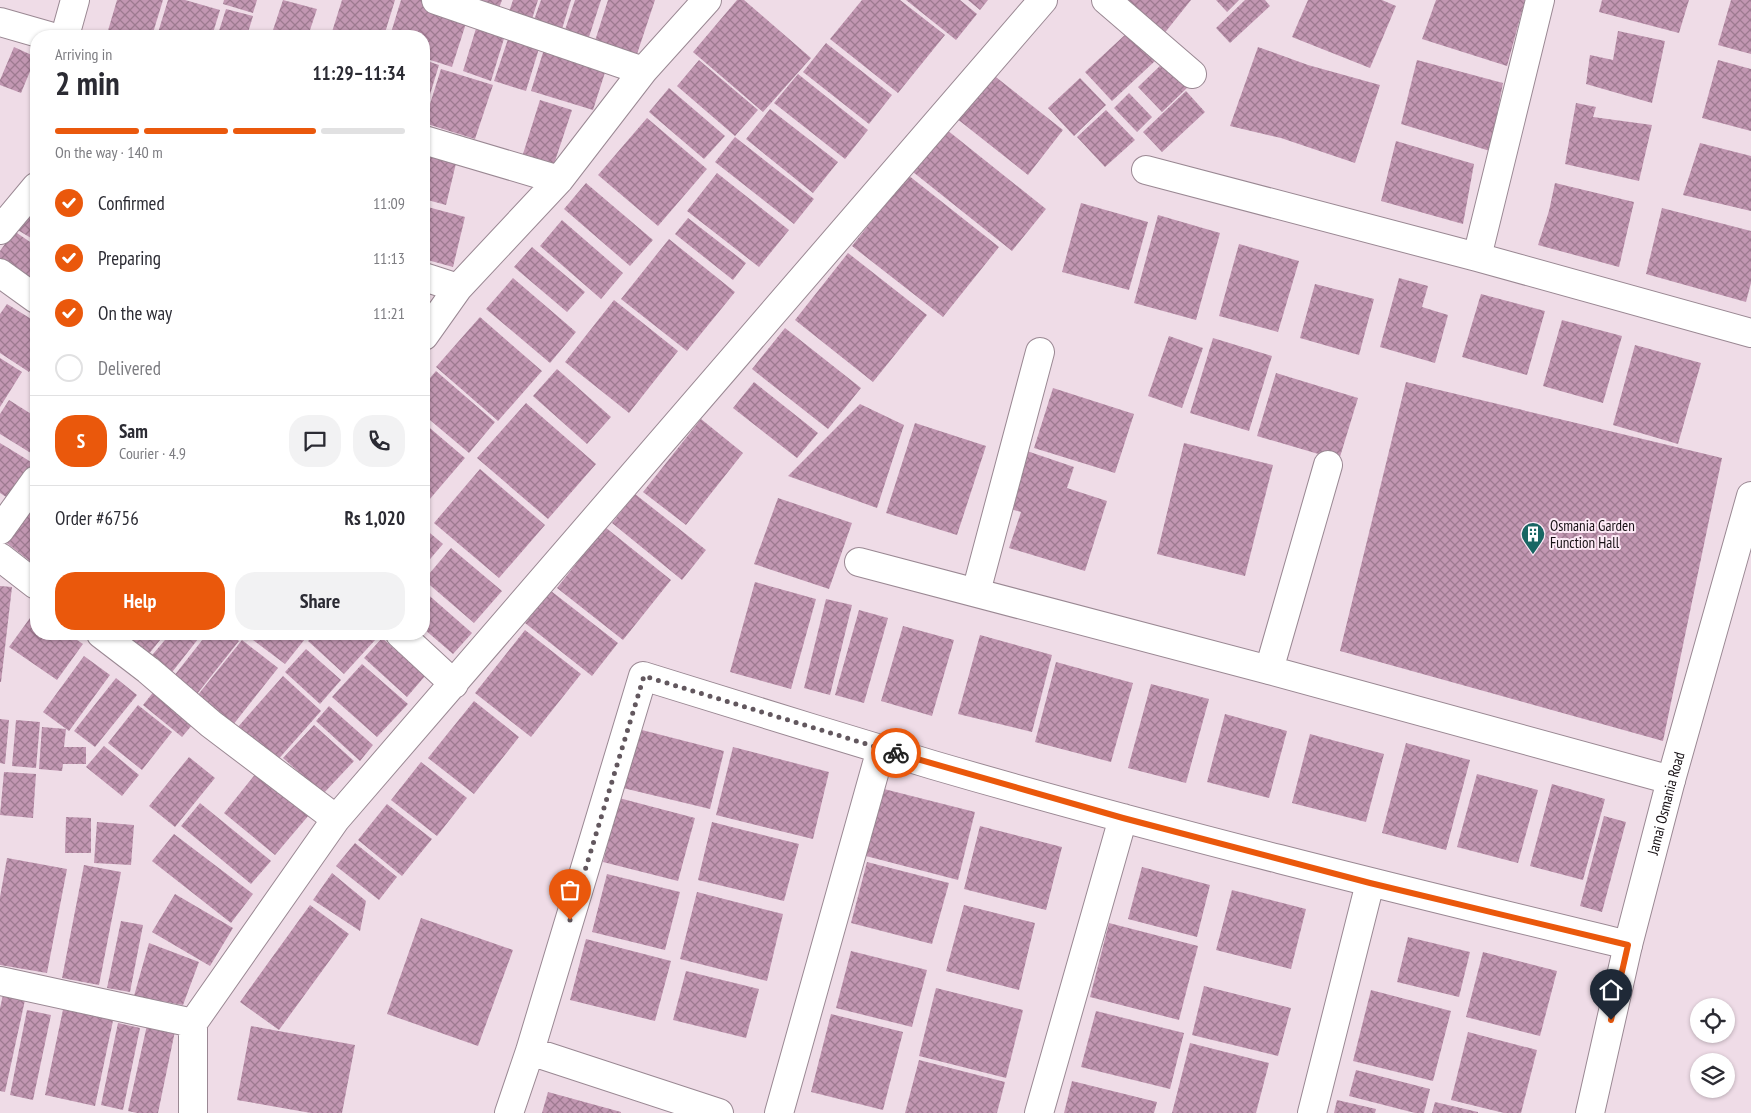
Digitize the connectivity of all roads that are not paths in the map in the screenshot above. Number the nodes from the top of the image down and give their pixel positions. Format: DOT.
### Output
graph roads {
  1 [pos="75,0"];
  2 [pos="436,0"];
  3 [pos="706,0"];
  4 [pos="1043,0"];
  5 [pos="1106,0"];
  6 [pos="1540,0"];
  7 [pos="0,22"];
  8 [pos="67,30"];
  9 [pos="30,31"];
  10 [pos="643,71"];
  11 [pos="1192,74"];
  12 [pos="430,142"];
  13 [pos="1146,170"];
  14 [pos="559,180"];
  15 [pos="30,194"];
  16 [pos="0,230"];
  17 [pos="1477,257"];
  18 [pos="430,279"];
  19 [pos="2,280"];
  20 [pos="458,288"];
  21 [pos="30,296"];
  22 [pos="430,328"];
  23 [pos="1751,333"];
  24 [pos="1040,352"];
  25 [pos="1328,465"];
  26 [pos="30,488"];
  27 [pos="1751,496"];
  28 [pos="0,530"];
  29 [pos="0,557"];
  30 [pos="859,562"];
  31 [pos="30,580"];
  32 [pos="976,592"];
  33 [pos="109,640"];
  34 [pos="406,640"];
  35 [pos="1269,670"];
  36 [pos="454,684"];
  37 [pos="881,749"];
  38 [pos="1671,780"];
  39 [pos="1123,818"];
  40 [pos="336,819"];
  41 [pos="1370,883"];
  42 [pos="1628,945"];
  43 [pos="0,981"];
  44 [pos="193,1023"];
  45 [pos="530,1051"];
  46 [pos="193,1113"];
  47 [pos="509,1113"];
  48 [pos="719,1113"];
  49 [pos="780,1113"];
  50 [pos="1040,1113"];
  51 [pos="1312,1113"];
  52 [pos="1590,1113"];
  1 -- 8 [label="street"];
  2 -- 10 [label="street"];
  3 -- 10 [label="street"];
  4 -- 36 [label="street"];
  5 -- 11 [label="street"];
  6 -- 17 [label="street"];
  7 -- 9 [label="street"];
  10 -- 14 [label="street"];
  12 -- 14 [label="street"];
  13 -- 17 [label="street"];
  14 -- 20 [label="street"];
  15 -- 16 [label="street"];
  17 -- 23 [label="street"];
  18 -- 20 [label="street"];
  19 -- 21 [label="street"];
  20 -- 22 [label="street"];
  24 -- 32 [label="street"];
  25 -- 35 [label="street"];
  26 -- 28 [label="street"];
  27 -- 38 [label="street, Jamai Osmania Road"];
  29 -- 31 [label="street"];
  30 -- 32 [label="street"];
  32 -- 35 [label="street"];
  33 -- 40 [label="street"];
  34 -- 36 [label="street"];
  35 -- 38 [label="street"];
  36 -- 40 [label="street"];
  37 -- 39 [label="street"];
  37 -- 45 [label="street"];
  37 -- 49 [label="street"];
  38 -- 42 [label="street, Jamai Osmania Road"];
  39 -- 41 [label="street"];
  39 -- 50 [label="street"];
  40 -- 44 [label="street"];
  41 -- 42 [label="street"];
  41 -- 51 [label="street"];
  42 -- 52 [label="street, Jamai Osmania Road"];
  43 -- 44 [label="street"];
  44 -- 46 [label="street"];
  45 -- 47 [label="street"];
  45 -- 48 [label="street"];
}
